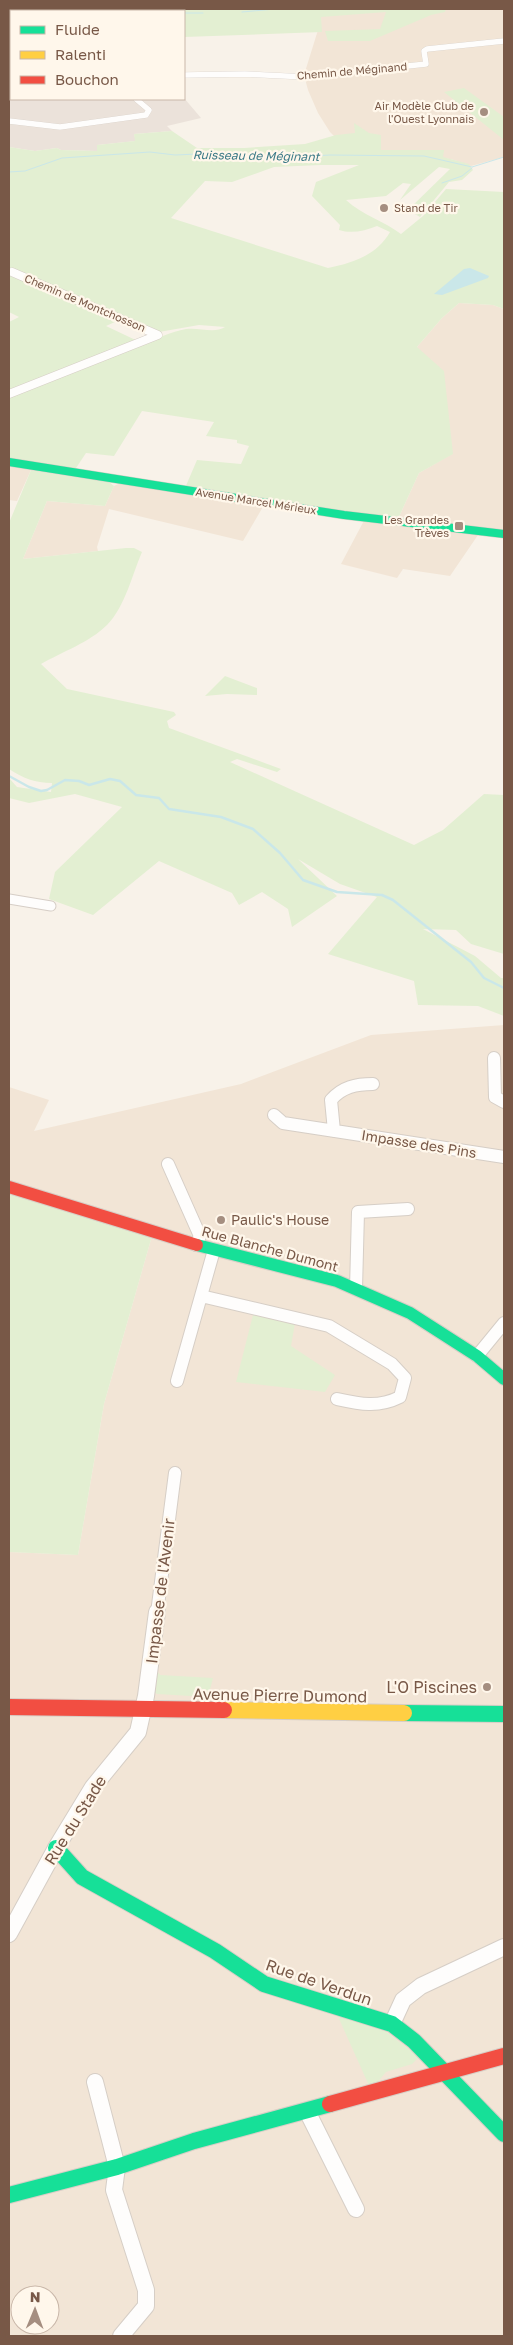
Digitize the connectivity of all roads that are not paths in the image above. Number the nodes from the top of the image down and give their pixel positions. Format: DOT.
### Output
graph roads {
  1 [pos="504,41"];
  2 [pos="185,75"];
  3 [pos="137,100"];
  4 [pos="9,121"];
  5 [pos="12,272"];
  6 [pos="9,394"];
  7 [pos="9,462"];
  8 [pos="504,534"];
  9 [pos="9,900"];
  10 [pos="51,906"];
  11 [pos="494,1058"];
  12 [pos="373,1084"];
  13 [pos="504,1102"];
  14 [pos="274,1115"];
  15 [pos="334,1131"];
  16 [pos="504,1157"];
  17 [pos="168,1164"];
  18 [pos="9,1187"];
  19 [pos="408,1209"];
  20 [pos="196,1245"];
  21 [pos="214,1250"];
  22 [pos="356,1289"];
  23 [pos="201,1296"];
  24 [pos="504,1323"];
  25 [pos="477,1356"];
  26 [pos="504,1379"];
  27 [pos="177,1381"];
  28 [pos="337,1399"];
  29 [pos="175,1473"];
  30 [pos="9,1707"];
  31 [pos="142,1709"];
  32 [pos="504,1714"];
  33 [pos="56,1848"];
  34 [pos="9,1934"];
  35 [pos="504,1947"];
  36 [pos="392,2024"];
  37 [pos="504,2056"];
  38 [pos="445,2071"];
  39 [pos="95,2082"];
  40 [pos="306,2110"];
  41 [pos="504,2134"];
  42 [pos="117,2167"];
  43 [pos="9,2195"];
  44 [pos="356,2209"];
  45 [pos="121,2336"];
  1 -- 2 [label="street, Chemin de Méginand"];
  3 -- 4 [label="street"];
  5 -- 6 [label="street, Chemin de Montchosson"];
  7 -- 8 [label="street, Avenue Marcel Mérieux"];
  9 -- 10 [label="street"];
  11 -- 13 [label="street"];
  12 -- 15 [label="street"];
  14 -- 15 [label="street, Impasse des Pins"];
  15 -- 16 [label="street, Impasse des Pins"];
  17 -- 20 [label="street"];
  18 -- 20 [label="street, Rue Blanche Dumont"];
  19 -- 22 [label="street"];
  20 -- 21 [label="street, Rue Blanche Dumont"];
  21 -- 22 [label="street, Rue Blanche Dumont"];
  21 -- 23 [label="street"];
  22 -- 25 [label="street, Rue Blanche Dumont"];
  23 -- 27 [label="street"];
  23 -- 28 [label="street"];
  24 -- 25 [label="street"];
  25 -- 26 [label="street, Rue Blanche Dumont"];
  29 -- 31 [label="street, Impasse de l'Avenir"];
  30 -- 31 [label="street, Avenue Pierre Dumond"];
  31 -- 32 [label="street, Avenue Pierre Dumond"];
  31 -- 33 [label="street, Rue du Stade"];
  33 -- 34 [label="street, Rue du Stade"];
  33 -- 36 [label="street, Rue de Verdun"];
  35 -- 36 [label="street"];
  36 -- 38 [label="street, Rue de Verdun"];
  37 -- 38 [label="street"];
  38 -- 40 [label="street"];
  38 -- 41 [label="street, Rue de Verdun"];
  39 -- 42 [label="street"];
  40 -- 42 [label="street"];
  40 -- 44 [label="street"];
  42 -- 43 [label="street"];
  42 -- 45 [label="street"];
}
